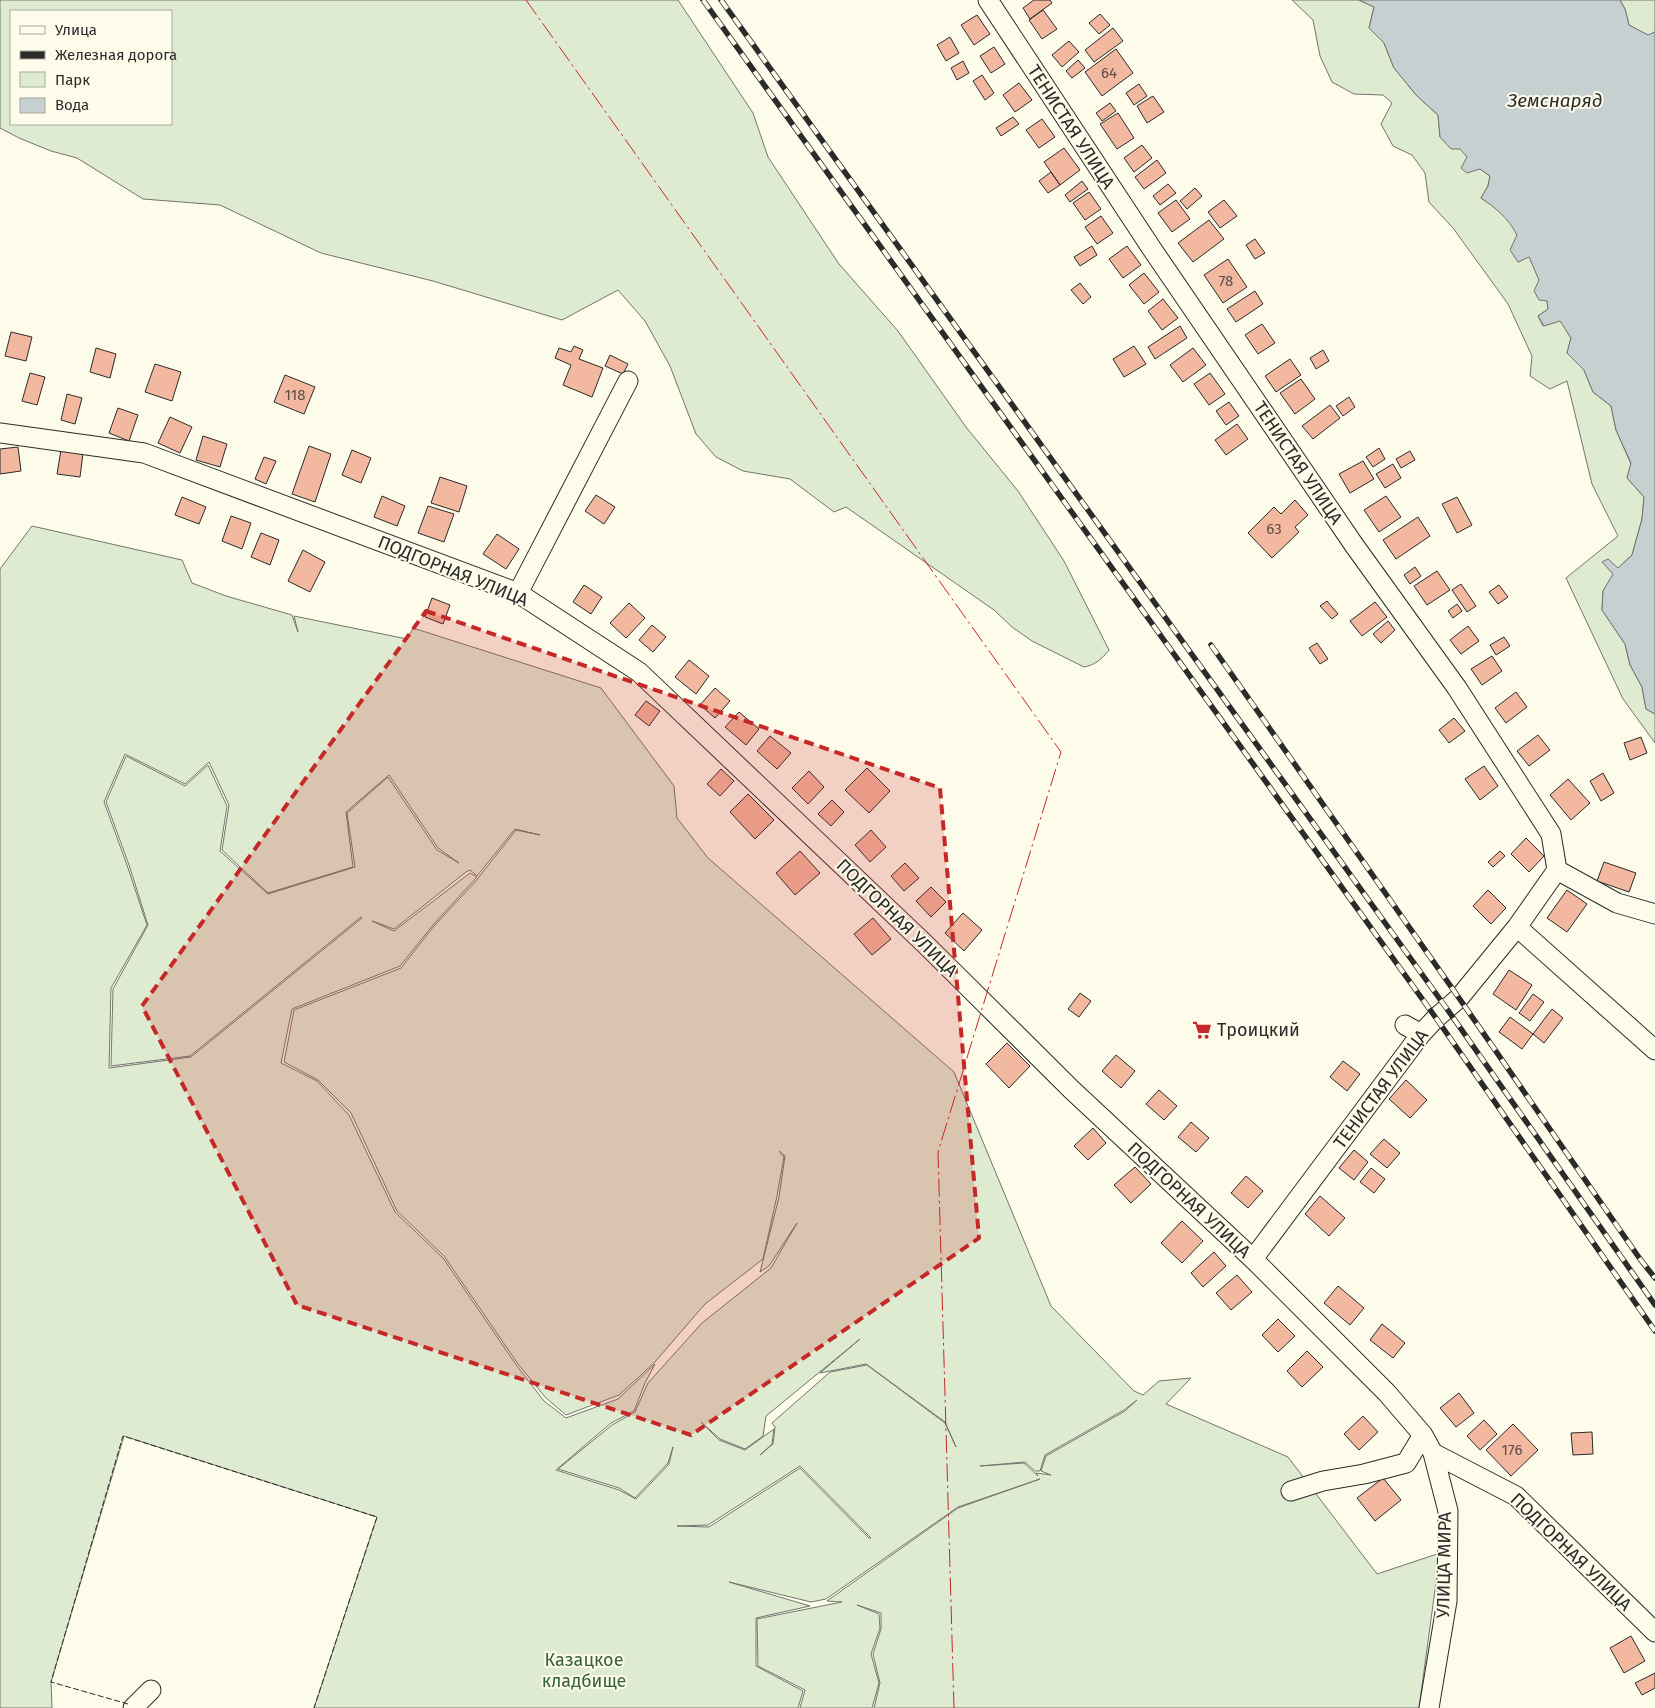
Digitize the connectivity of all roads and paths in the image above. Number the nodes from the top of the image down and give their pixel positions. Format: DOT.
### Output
graph roads {
  1 [pos="988,0"];
  2 [pos="628,381"];
  3 [pos="0,433"];
  4 [pos="518,593"];
  5 [pos="1557,870"];
  6 [pos="1655,914"];
  7 [pos="1517,927"];
  8 [pos="1655,1050"];
  9 [pos="1253,1259"];
  10 [pos="1423,1435"];
  11 [pos="1433,1453"];
  12 [pos="1291,1492"];
  13 [pos="1655,1632"];
  14 [pos="151,1690"];
  15 [pos="133,1708"];
  16 [pos="1429,1708"];
  1 -- 5 [label="street, ТЕНИСТАЯ УЛИЦА"];
  2 -- 4 [label="street"];
  3 -- 4 [label="street, ПОДГОРНАЯ УЛИЦА"];
  4 -- 9 [label="street, ПОДГОРНАЯ УЛИЦА"];
  5 -- 6 [label="street"];
  5 -- 7 [label="street, ТЕНИСТАЯ УЛИЦА"];
  7 -- 8 [label="street"];
  7 -- 9 [label="street, ТЕНИСТАЯ УЛИЦА"];
  9 -- 10 [label="street, ПОДГОРНАЯ УЛИЦА"];
  10 -- 11 [label="street, ПОДГОРНАЯ УЛИЦА"];
  10 -- 12 [label="street"];
  11 -- 13 [label="street, ПОДГОРНАЯ УЛИЦА"];
  11 -- 16 [label="street, УЛИЦА МИРА"];
  14 -- 15 [label="street"];
}
